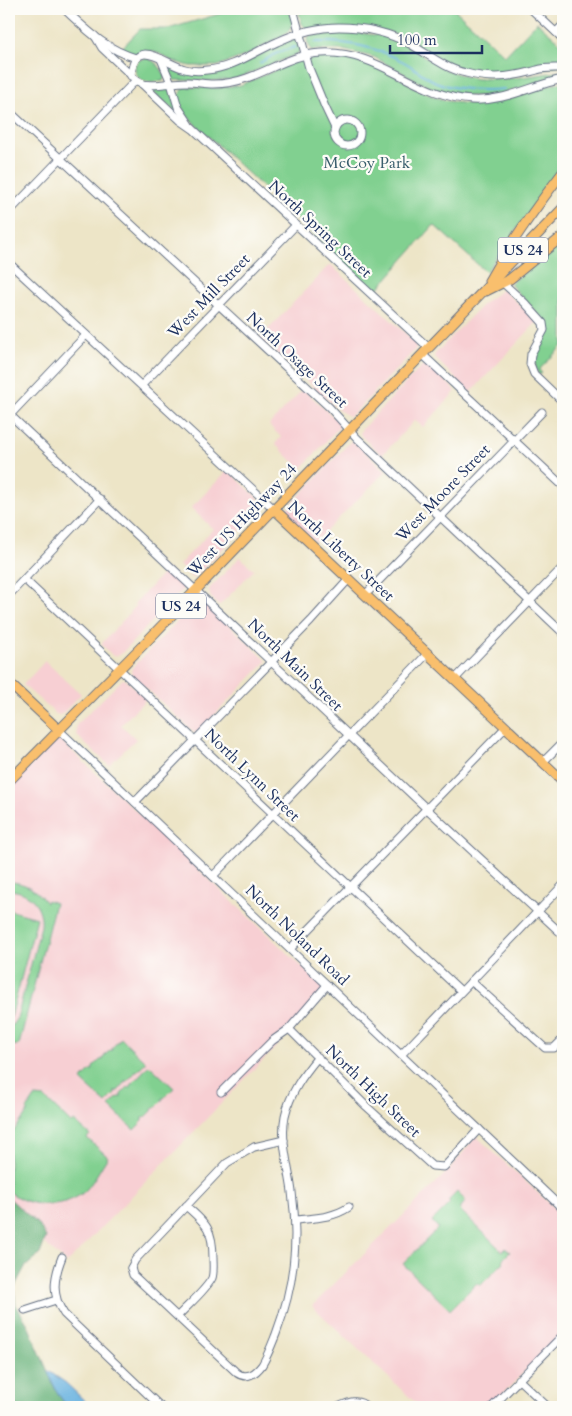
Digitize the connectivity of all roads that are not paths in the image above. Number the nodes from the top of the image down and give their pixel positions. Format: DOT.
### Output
graph roads {
  1 [pos="64,9"];
  2 [pos="293,9"];
  3 [pos="530,9"];
  4 [pos="563,25"];
  5 [pos="556,32"];
  6 [pos="300,33"];
  7 [pos="95,36"];
  8 [pos="563,39"];
  9 [pos="306,55"];
  10 [pos="136,58"];
  11 [pos="161,59"];
  12 [pos="563,68"];
  13 [pos="563,79"];
  14 [pos="136,80"];
  15 [pos="189,82"];
  16 [pos="171,83"];
  17 [pos="175,99"];
  18 [pos="9,111"];
  19 [pos="335,128"];
  20 [pos="193,129"];
  21 [pos="60,158"];
  22 [pos="563,172"];
  23 [pos="563,208"];
  24 [pos="9,212"];
  25 [pos="296,225"];
  26 [pos="563,236"];
  27 [pos="9,263"];
  28 [pos="503,283"];
  29 [pos="483,292"];
  30 [pos="218,305"];
  31 [pos="86,334"];
  32 [pos="426,351"];
  33 [pos="142,385"];
  34 [pos="563,402"];
  35 [pos="542,412"];
  36 [pos="9,415"];
  37 [pos="350,430"];
  38 [pos="514,439"];
  39 [pos="563,486"];
  40 [pos="100,499"];
  41 [pos="274,509"];
  42 [pos="441,516"];
  43 [pos="563,567"];
  44 [pos="24,579"];
  45 [pos="349,579"];
  46 [pos="196,590"];
  47 [pos="9,595"];
  48 [pos="365,595"];
  49 [pos="530,601"];
  50 [pos="563,633"];
  51 [pos="428,653"];
  52 [pos="271,661"];
  53 [pos="120,669"];
  54 [pos="455,679"];
  55 [pos="9,683"];
  56 [pos="506,727"];
  57 [pos="59,730"];
  58 [pos="349,735"];
  59 [pos="196,739"];
  60 [pos="563,742"];
  61 [pos="543,762"];
  62 [pos="9,781"];
  63 [pos="563,781"];
  64 [pos="135,802"];
  65 [pos="426,808"];
  66 [pos="273,814"];
  67 [pos="214,876"];
  68 [pos="563,885"];
  69 [pos="349,887"];
  70 [pos="538,911"];
  71 [pos="563,935"];
  72 [pos="290,949"];
  73 [pos="471,981"];
  74 [pos="327,985"];
  75 [pos="461,991"];
  76 [pos="289,1029"];
  77 [pos="563,1039"];
  78 [pos="401,1055"];
  79 [pos="318,1057"];
  80 [pos="221,1092"];
  81 [pos="478,1128"];
  82 [pos="284,1140"];
  83 [pos="186,1206"];
  84 [pos="349,1207"];
  85 [pos="563,1208"];
  86 [pos="295,1220"];
  87 [pos="62,1257"];
  88 [pos="56,1300"];
  89 [pos="25,1310"];
  90 [pos="178,1316"];
  91 [pos="563,1335"];
  92 [pos="518,1379"];
  93 [pos="161,1407"];
  94 [pos="338,1407"];
  95 [pos="367,1407"];
  96 [pos="492,1407"];
  97 [pos="548,1407"];
  1 -- 7 [label="street, North Spring Street"];
  2 -- 6 [label="street"];
  3 -- 5 [label="street"];
  4 -- 5 [label="street"];
  5 -- 8 [label="street"];
  6 -- 9 [label="street"];
  6 -- 11 [label="street"];
  6 -- 12 [label="street"];
  7 -- 10 [label="street, North Spring Street"];
  7 -- 14 [label="street, North Spring Street"];
  9 -- 13 [label="street"];
  9 -- 15 [label="street"];
  9 -- 19 [label="street"];
  10 -- 11 [label="street"];
  10 -- 14 [label="street"];
  11 -- 16 [label="street, North Spring Street"];
  14 -- 16 [label="street"];
  14 -- 20 [label="street, North Spring Street"];
  14 -- 21 [label="street"];
  15 -- 16 [label="street"];
  15 -- 17 [label="street"];
  16 -- 17 [label="street, North Spring Street"];
  17 -- 20 [label="street, North Spring Street"];
  18 -- 21 [label="street, North Osage Street"];
  20 -- 25 [label="street, North Spring Street"];
  21 -- 24 [label="street"];
  21 -- 30 [label="street, North Osage Street"];
  22 -- 29 [label="main road"];
  23 -- 29 [label="main road, US 24"];
  25 -- 30 [label="street, West Mill Street"];
  25 -- 32 [label="street, North Spring Street"];
  26 -- 28 [label="main road"];
  27 -- 31 [label="street, North Liberty Street"];
  28 -- 29 [label="main road"];
  28 -- 34 [label="street"];
  29 -- 32 [label="main road, US 24"];
  30 -- 33 [label="street, West Mill Street"];
  30 -- 37 [label="street, North Osage Street"];
  31 -- 33 [label="street, North Liberty Street"];
  31 -- 36 [label="street"];
  32 -- 37 [label="main road, US 24"];
  32 -- 38 [label="street, North Spring Street"];
  33 -- 41 [label="street, North Liberty Street"];
  35 -- 38 [label="street, West Moore Street"];
  36 -- 40 [label="street, North Main Street"];
  37 -- 41 [label="main road, West US Highway 24 / US 24"];
  37 -- 42 [label="street, North Osage Street"];
  38 -- 39 [label="street, North Spring Street"];
  38 -- 42 [label="street, West Moore Street"];
  40 -- 44 [label="street"];
  40 -- 46 [label="street, North Main Street"];
  41 -- 45 [label="main road, North Liberty Street"];
  41 -- 46 [label="main road, West US Highway 24 / US 24"];
  42 -- 48 [label="street, West Moore Street"];
  42 -- 49 [label="street, North Osage Street"];
  43 -- 49 [label="street"];
  44 -- 47 [label="street"];
  44 -- 53 [label="street, North Lynn Street"];
  45 -- 48 [label="main road, North Liberty Street"];
  45 -- 52 [label="street"];
  46 -- 52 [label="street, North Main Street"];
  46 -- 53 [label="main road, West US Highway 24 / US 24"];
  48 -- 51 [label="main road, North Liberty Street"];
  49 -- 50 [label="street, North Osage Street"];
  49 -- 54 [label="street"];
  51 -- 54 [label="main road, North Liberty Street"];
  51 -- 58 [label="street"];
  52 -- 58 [label="street, North Main Street"];
  52 -- 59 [label="street"];
  53 -- 57 [label="main road, West US Highway 24 / US 24"];
  53 -- 59 [label="street, North Lynn Street"];
  54 -- 56 [label="main road, North Liberty Street"];
  55 -- 57 [label="main road, North Noland Road"];
  56 -- 61 [label="main road, North Liberty Street"];
  56 -- 65 [label="street"];
  57 -- 62 [label="main road, West US Highway 24 / US 24"];
  57 -- 64 [label="street, North Noland Road"];
  58 -- 65 [label="street, North Main Street"];
  58 -- 66 [label="street"];
  59 -- 64 [label="street"];
  59 -- 66 [label="street, North Lynn Street"];
  60 -- 61 [label="street"];
  61 -- 63 [label="main road, North Liberty Street"];
  64 -- 67 [label="street, North Noland Road"];
  65 -- 69 [label="street"];
  65 -- 70 [label="street, North Main Street"];
  66 -- 67 [label="street"];
  66 -- 69 [label="street, North Lynn Street"];
  67 -- 72 [label="street, North Noland Road"];
  68 -- 70 [label="street"];
  69 -- 72 [label="street"];
  69 -- 75 [label="street, North Lynn Street"];
  70 -- 71 [label="street, North Main Street"];
  70 -- 73 [label="street"];
  72 -- 74 [label="street, North Noland Road"];
  73 -- 75 [label="street"];
  73 -- 77 [label="street"];
  74 -- 76 [label="street"];
  74 -- 78 [label="street, North Noland Road"];
  75 -- 78 [label="street"];
  76 -- 79 [label="street, North High Street"];
  76 -- 80 [label="street"];
  78 -- 81 [label="street, North Noland Road"];
  79 -- 81 [label="street, North High Street"];
  79 -- 82 [label="street"];
  81 -- 85 [label="street, North Noland Road"];
  82 -- 83 [label="street"];
  82 -- 86 [label="street"];
  83 -- 90 [label="street"];
  83 -- 90 [label="street"];
  84 -- 86 [label="street"];
  86 -- 90 [label="street"];
  87 -- 88 [label="street"];
  88 -- 89 [label="street"];
  88 -- 93 [label="street"];
  91 -- 92 [label="street"];
  92 -- 96 [label="street"];
  92 -- 97 [label="street"];
  94 -- 95 [label="street"];
}
